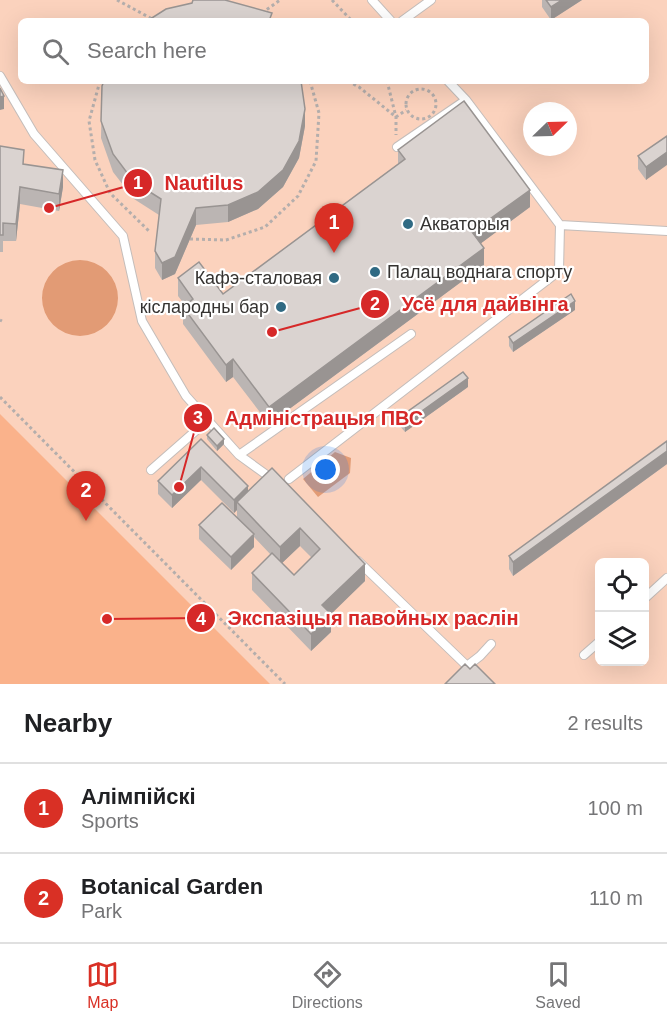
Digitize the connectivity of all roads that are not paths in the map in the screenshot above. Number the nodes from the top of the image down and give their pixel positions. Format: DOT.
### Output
graph roads {
  1 [pos="372,0"];
  2 [pos="431,0"];
  3 [pos="388,18"];
  4 [pos="406,18"];
  5 [pos="0,76"];
  6 [pos="451,84"];
  7 [pos="466,100"];
  8 [pos="396,147"];
  9 [pos="561,225"];
  10 [pos="667,231"];
  11 [pos="411,334"];
  12 [pos="208,420"];
  13 [pos="239,455"];
  14 [pos="151,470"];
  15 [pos="289,479"];
  16 [pos="265,488"];
  17 [pos="353,556"];
  18 [pos="667,578"];
  19 [pos="649,595"];
  20 [pos="491,644"];
  21 [pos="595,645"];
  22 [pos="584,655"];
  1 -- 3 [label="lane"];
  2 -- 4 [label="lane"];
  5 -- 12 [label="lane"];
  6 -- 7 [label="lane"];
  7 -- 8 [label="lane"];
  7 -- 9 [label="lane"];
  9 -- 10 [label="lane"];
  9 -- 15 [label="lane"];
  11 -- 13 [label="lane"];
  12 -- 13 [label="lane"];
  12 -- 14 [label="lane"];
  13 -- 16 [label="lane"];
  17 -- 20 [label="lane"];
  18 -- 19 [label="lane"];
  21 -- 22 [label="lane"];
}
